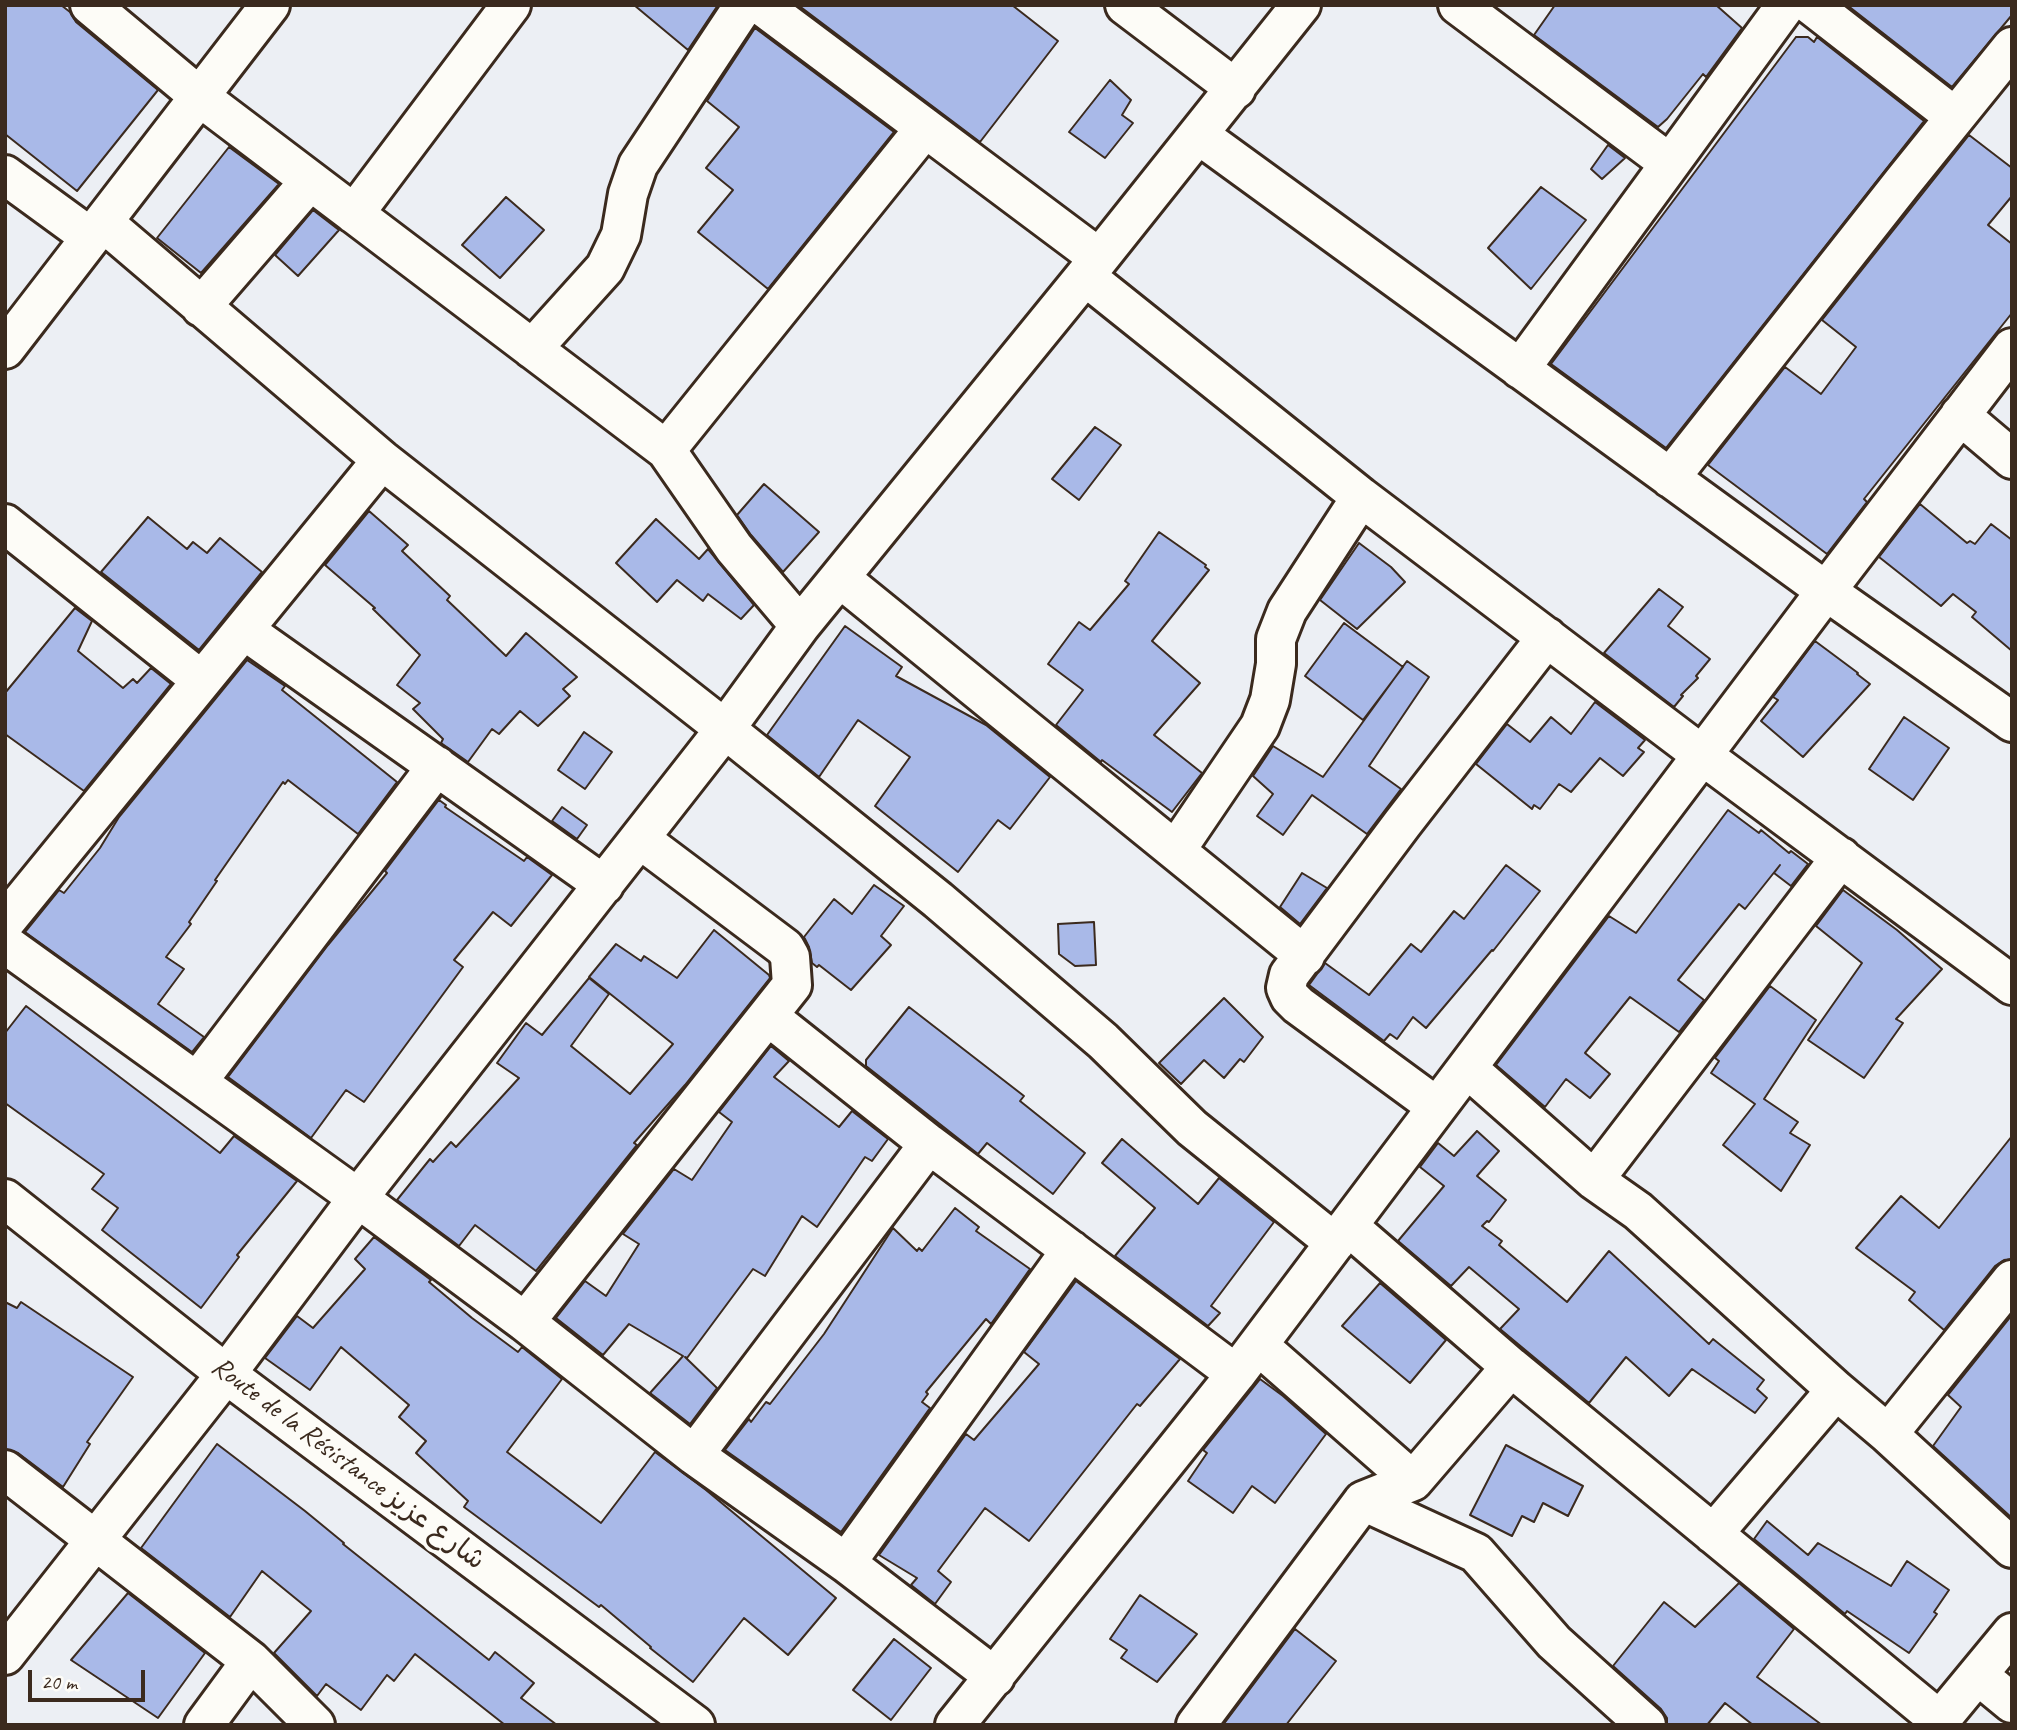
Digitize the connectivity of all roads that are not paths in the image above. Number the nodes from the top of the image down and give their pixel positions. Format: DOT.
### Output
graph roads {
  1 [pos="90,5"];
  2 [pos="270,5"];
  3 [pos="511,5"];
  4 [pos="744,5"];
  5 [pos="761,5"];
  6 [pos="1125,5"];
  7 [pos="1301,5"];
  8 [pos="1458,5"];
  9 [pos="1786,8"];
  10 [pos="2012,47"];
  11 [pos="1236,89"];
  12 [pos="200,97"];
  13 [pos="1955,117"];
  14 [pos="925,128"];
  15 [pos="1199,135"];
  16 [pos="1669,163"];
  17 [pos="5,175"];
  18 [pos="310,181"];
  19 [pos="354,214"];
  20 [pos="97,229"];
  21 [pos="1092,267"];
  22 [pos="201,307"];
  23 [pos="2012,348"];
  24 [pos="5,349"];
  25 [pos="532,349"];
  26 [pos="1520,369"];
  27 [pos="1960,415"];
  28 [pos="666,450"];
  29 [pos="2012,458"];
  30 [pos="382,460"];
  31 [pos="1670,478"];
  32 [pos="1361,497"];
  33 [pos="5,524"];
  34 [pos="840,578"];
  35 [pos="1826,591"];
  36 [pos="800,626"];
  37 [pos="244,629"];
  38 [pos="1547,637"];
  39 [pos="201,680"];
  40 [pos="2012,722"];
  41 [pos="725,729"];
  42 [pos="1702,755"];
  43 [pos="437,766"];
  44 [pos="640,839"];
  45 [pos="1176,850"];
  46 [pos="1841,858"];
  47 [pos="604,885"];
  48 [pos="5,922"];
  49 [pos="5,944"];
  50 [pos="1305,956"];
  51 [pos="2012,985"];
  52 [pos="768,1016"];
  53 [pos="1467,1068"];
  54 [pos="197,1082"];
  55 [pos="1437,1107"];
  56 [pos="929,1144"];
  57 [pos="1594,1180"];
  58 [pos="358,1198"];
  59 [pos="5,1199"];
  60 [pos="1341,1235"];
  61 [pos="1071,1250"];
  62 [pos="2012,1280"];
  63 [pos="525,1322"];
  64 [pos="1247,1360"];
  65 [pos="1511,1367"];
  66 [pos="226,1374"];
  67 [pos="1836,1391"];
  68 [pos="1888,1434"];
  69 [pos="694,1455"];
  70 [pos="5,1470"];
  71 [pos="1413,1481"];
  72 [pos="1363,1501"];
  73 [pos="1713,1534"];
  74 [pos="97,1539"];
  75 [pos="2012,1548"];
  76 [pos="846,1563"];
  77 [pos="2012,1633"];
  78 [pos="5,1655"];
  79 [pos="251,1661"];
  80 [pos="1978,1675"];
  81 [pos="995,1677"];
  82 [pos="2012,1703"];
  83 [pos="973,1719"];
  84 [pos="1937,1723"];
  85 [pos="204,1725"];
  86 [pos="315,1725"];
  87 [pos="695,1725"];
  88 [pos="1196,1725"];
  89 [pos="1646,1725"];
  1 -- 12 [label="street"];
  2 -- 12 [label="street"];
  3 -- 19 [label="street"];
  4 -- 25 [label="street"];
  5 -- 14 [label="street"];
  6 -- 11 [label="street"];
  7 -- 11 [label="street"];
  8 -- 16 [label="street"];
  9 -- 13 [label="street"];
  9 -- 16 [label="street"];
  10 -- 13 [label="street"];
  11 -- 15 [label="street"];
  12 -- 18 [label="street"];
  12 -- 20 [label="street"];
  13 -- 31 [label="street"];
  14 -- 21 [label="street"];
  14 -- 28 [label="street"];
  15 -- 21 [label="street"];
  15 -- 26 [label="street"];
  16 -- 26 [label="street"];
  17 -- 20 [label="street"];
  18 -- 19 [label="street"];
  18 -- 22 [label="street"];
  19 -- 25 [label="street"];
  20 -- 22 [label="street"];
  20 -- 24 [label="street"];
  21 -- 32 [label="street"];
  21 -- 34 [label="street"];
  22 -- 30 [label="street"];
  23 -- 27 [label="street"];
  25 -- 28 [label="street"];
  26 -- 31 [label="street"];
  27 -- 29 [label="street"];
  27 -- 35 [label="street"];
  28 -- 36 [label="street"];
  30 -- 37 [label="street"];
  30 -- 41 [label="street"];
  31 -- 35 [label="street"];
  32 -- 38 [label="street"];
  32 -- 45 [label="street"];
  33 -- 39 [label="street"];
  34 -- 36 [label="street"];
  34 -- 45 [label="street"];
  35 -- 40 [label="street"];
  35 -- 42 [label="street"];
  36 -- 41 [label="street"];
  37 -- 39 [label="street"];
  37 -- 43 [label="street"];
  38 -- 42 [label="street"];
  38 -- 50 [label="street"];
  39 -- 48 [label="street"];
  41 -- 44 [label="street"];
  41 -- 60 [label="street"];
  42 -- 46 [label="street"];
  42 -- 53 [label="street"];
  43 -- 47 [label="street"];
  43 -- 54 [label="street"];
  44 -- 47 [label="street"];
  44 -- 52 [label="street"];
  45 -- 50 [label="street"];
  46 -- 51 [label="street"];
  46 -- 57 [label="street"];
  47 -- 58 [label="street"];
  49 -- 54 [label="street"];
  50 -- 55 [label="street"];
  52 -- 56 [label="street"];
  52 -- 63 [label="street"];
  53 -- 55 [label="street"];
  53 -- 57 [label="street"];
  54 -- 58 [label="street"];
  55 -- 60 [label="street"];
  56 -- 61 [label="street"];
  56 -- 69 [label="street"];
  57 -- 67 [label="street"];
  58 -- 63 [label="street"];
  58 -- 66 [label="street"];
  59 -- 66 [label="street, Route de la Résistance شارع عزيز"];
  60 -- 64 [label="street"];
  60 -- 65 [label="street"];
  61 -- 64 [label="street"];
  61 -- 76 [label="street"];
  62 -- 68 [label="street"];
  63 -- 69 [label="street"];
  64 -- 71 [label="street"];
  64 -- 81 [label="street"];
  65 -- 71 [label="street"];
  65 -- 73 [label="street"];
  66 -- 74 [label="street"];
  66 -- 87 [label="street, Route de la Résistance شارع عزيز"];
  67 -- 68 [label="street"];
  67 -- 73 [label="street"];
  68 -- 75 [label="street"];
  69 -- 76 [label="street"];
  70 -- 74 [label="street"];
  71 -- 72 [label="street"];
  72 -- 88 [label="street"];
  72 -- 89 [label="street"];
  73 -- 84 [label="street"];
  74 -- 78 [label="street"];
  74 -- 79 [label="street"];
  76 -- 81 [label="street"];
  77 -- 80 [label="street"];
  79 -- 85 [label="street"];
  79 -- 86 [label="street"];
  80 -- 82 [label="street"];
  80 -- 84 [label="street"];
  81 -- 83 [label="street"];
}
